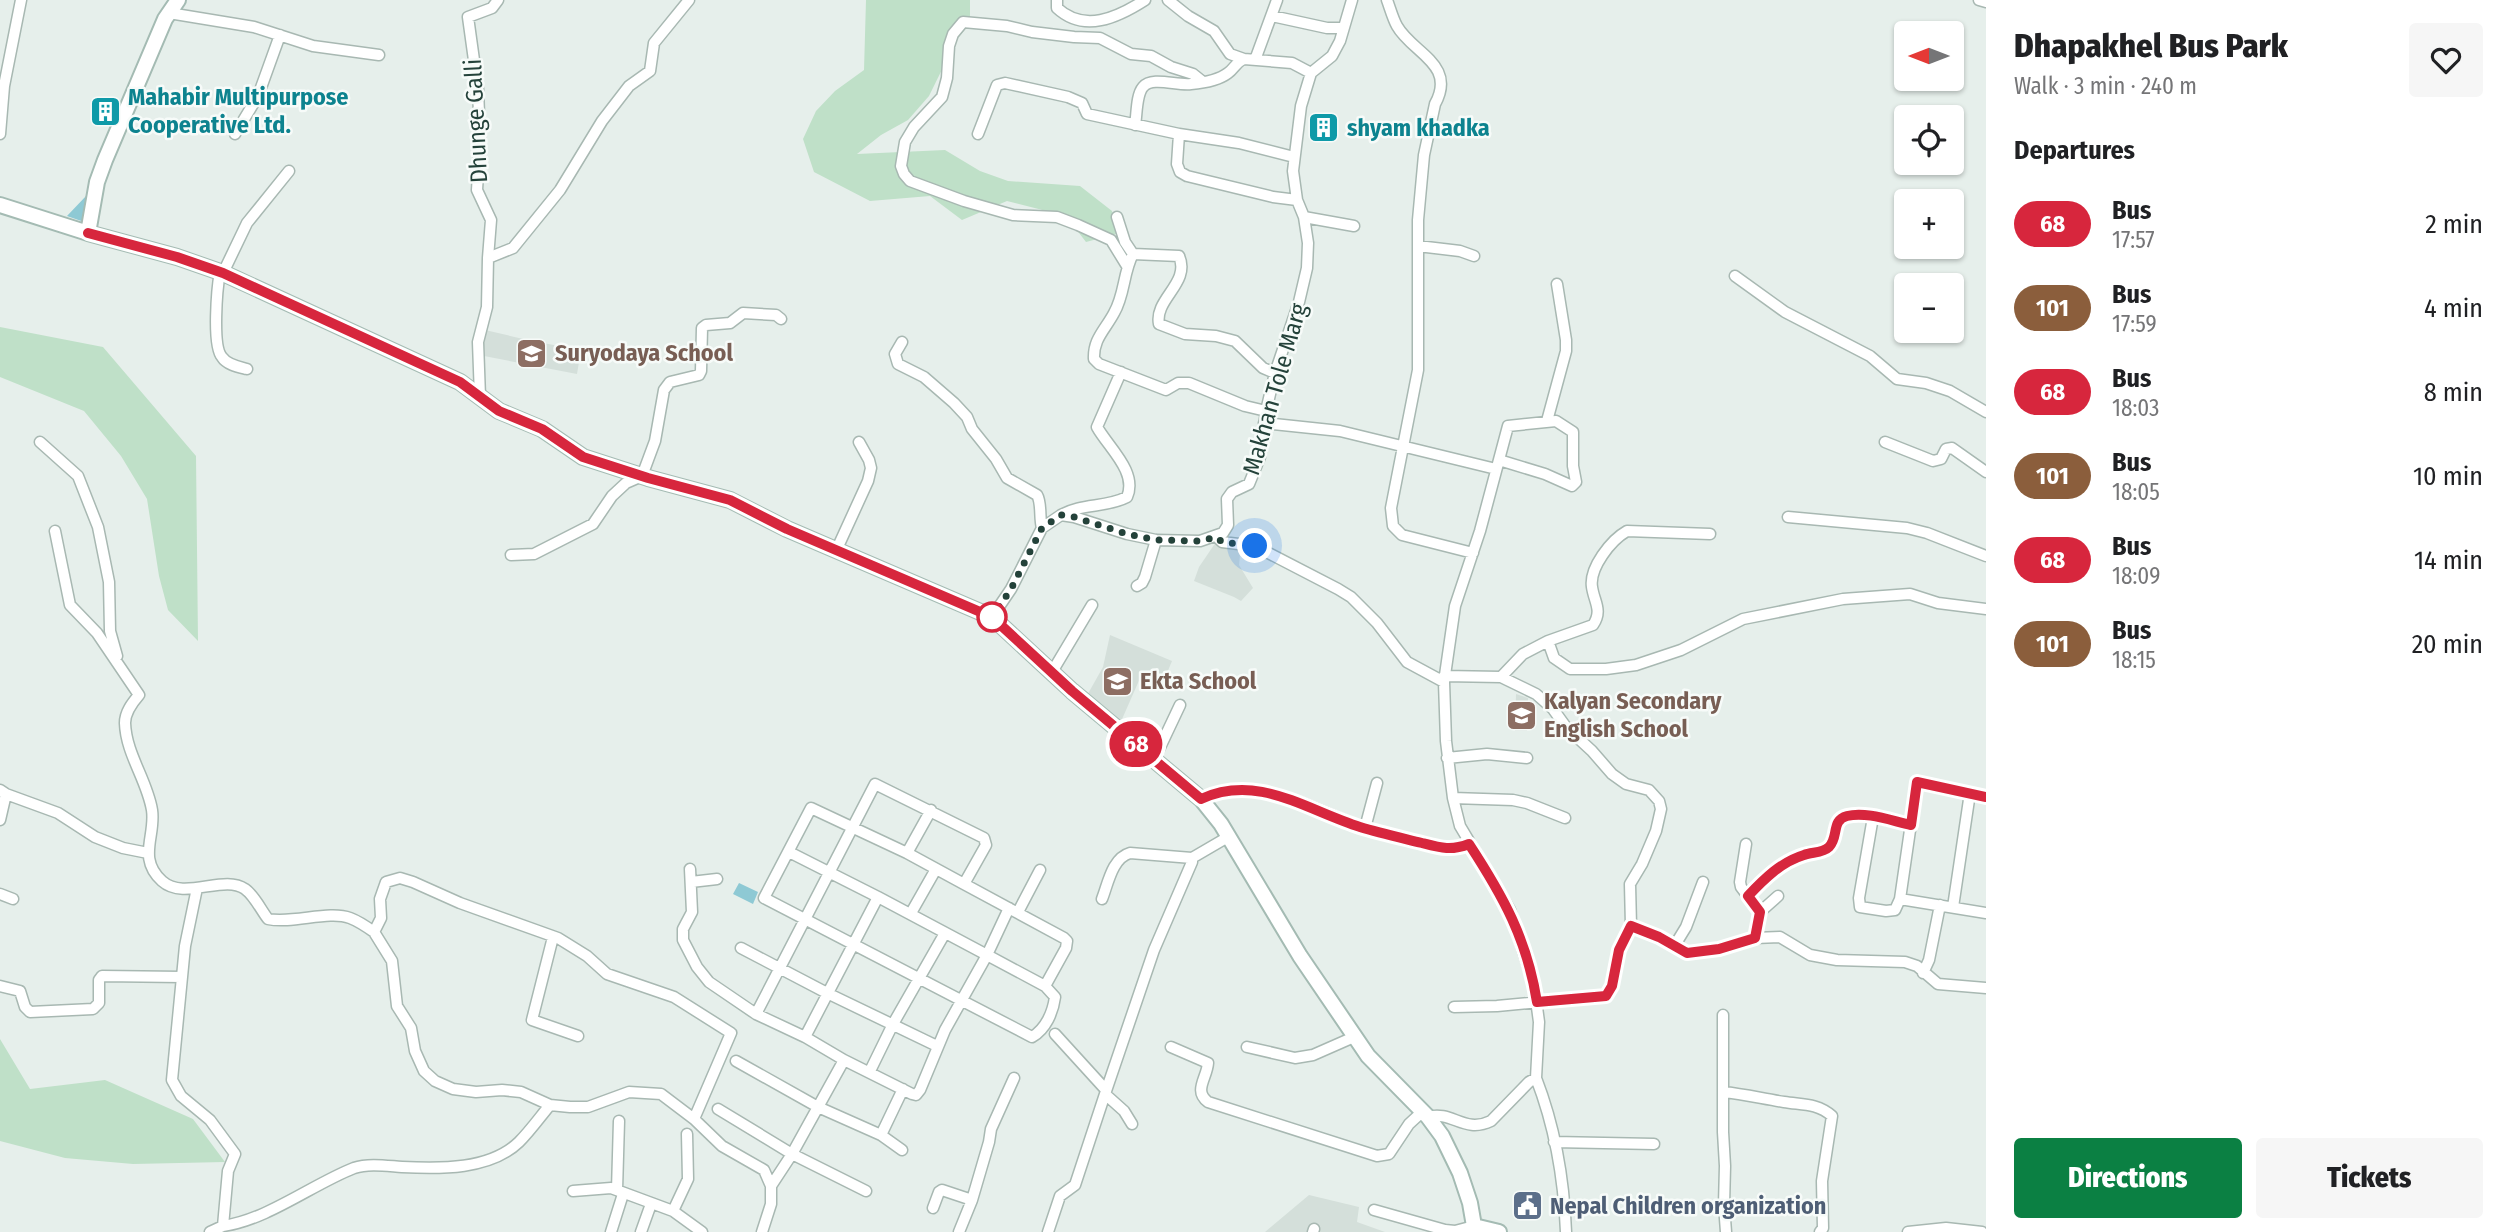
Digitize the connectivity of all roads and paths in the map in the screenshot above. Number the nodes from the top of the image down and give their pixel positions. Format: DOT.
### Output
graph roads {
  1 [pos="178,0"];
  2 [pos="498,0"];
  3 [pos="689,0"];
  4 [pos="1056,0"];
  5 [pos="1145,0"];
  6 [pos="1168,0"];
  7 [pos="1277,0"];
  8 [pos="1352,0"];
  9 [pos="1387,0"];
  10 [pos="1979,0"];
  11 [pos="19,1"];
  12 [pos="1986,2"];
  13 [pos="169,13"];
  14 [pos="1272,16"];
  15 [pos="1343,28"];
  16 [pos="280,35"];
  17 [pos="379,55"];
  18 [pos="1244,58"];
  19 [pos="1255,60"];
  20 [pos="1311,73"];
  21 [pos="1203,82"];
  22 [pos="1135,125"];
  23 [pos="0,134"];
  24 [pos="235,134"];
  25 [pos="978,134"];
  26 [pos="1179,134"];
  27 [pos="1294,157"];
  28 [pos="289,171"];
  29 [pos="1297,200"];
  30 [pos="0,205"];
  31 [pos="1117,216"];
  32 [pos="1304,217"];
  33 [pos="1354,226"];
  34 [pos="88,233"];
  35 [pos="1418,246"];
  36 [pos="1133,254"];
  37 [pos="1474,256"];
  38 [pos="488,258"];
  39 [pos="1127,265"];
  40 [pos="222,273"];
  41 [pos="1735,276"];
  42 [pos="1557,284"];
  43 [pos="780,319"];
  44 [pos="902,342"];
  45 [pos="247,369"];
  46 [pos="1121,372"];
  47 [pos="1275,373"];
  48 [pos="480,397"];
  49 [pos="1266,411"];
  50 [pos="1986,412"];
  51 [pos="1547,421"];
  52 [pos="1264,423"];
  53 [pos="40,442"];
  54 [pos="859,442"];
  55 [pos="1885,442"];
  56 [pos="1403,448"];
  57 [pos="1498,464"];
  58 [pos="1986,472"];
  59 [pos="642,476"];
  60 [pos="1061,515"];
  61 [pos="1788,517"];
  62 [pos="1042,528"];
  63 [pos="55,531"];
  64 [pos="1710,534"];
  65 [pos="1216,537"];
  66 [pos="1156,540"];
  67 [pos="836,551"];
  68 [pos="1473,553"];
  69 [pos="511,555"];
  70 [pos="1986,556"];
  71 [pos="1137,586"];
  72 [pos="1092,605"];
  73 [pos="1986,609"];
  74 [pos="992,617"];
  75 [pos="1548,640"];
  76 [pos="120,666"];
  77 [pos="1052,672"];
  78 [pos="1500,677"];
  79 [pos="1444,679"];
  80 [pos="1180,705"];
  81 [pos="1447,758"];
  82 [pos="1527,758"];
  83 [pos="1154,760"];
  84 [pos="1377,783"];
  85 [pos="3,792"];
  86 [pos="1970,793"];
  87 [pos="1986,797"];
  88 [pos="1453,798"];
  89 [pos="1201,799"];
  90 [pos="931,810"];
  91 [pos="1873,817"];
  92 [pos="1565,818"];
  93 [pos="0,820"];
  94 [pos="1911,825"];
  95 [pos="853,826"];
  96 [pos="1365,828"];
  97 [pos="1228,837"];
  98 [pos="1469,844"];
  99 [pos="1746,844"];
  100 [pos="789,852"];
  101 [pos="148,853"];
  102 [pos="907,853"];
  103 [pos="1192,858"];
  104 [pos="690,869"];
  105 [pos="936,869"];
  106 [pos="1040,870"];
  107 [pos="828,872"];
  108 [pos="717,879"];
  109 [pos="691,882"];
  110 [pos="1703,882"];
  111 [pos="964,884"];
  112 [pos="197,888"];
  113 [pos="0,894"];
  114 [pos="1748,896"];
  115 [pos="1778,896"];
  116 [pos="878,897"];
  117 [pos="13,899"];
  118 [pos="1900,899"];
  119 [pos="1102,900"];
  120 [pos="1940,905"];
  121 [pos="1954,907"];
  122 [pos="1014,910"];
  123 [pos="1760,912"];
  124 [pos="911,913"];
  125 [pos="1986,913"];
  126 [pos="804,919"];
  127 [pos="1631,926"];
  128 [pos="374,932"];
  129 [pos="945,933"];
  130 [pos="553,937"];
  131 [pos="1755,938"];
  132 [pos="853,944"];
  133 [pos="1675,945"];
  134 [pos="741,947"];
  135 [pos="986,955"];
  136 [pos="779,967"];
  137 [pos="1923,973"];
  138 [pos="182,977"];
  139 [pos="919,980"];
  140 [pos="0,986"];
  141 [pos="1045,986"];
  142 [pos="1986,988"];
  143 [pos="827,993"];
  144 [pos="961,1001"];
  145 [pos="1537,1002"];
  146 [pos="1454,1007"];
  147 [pos="756,1014"];
  148 [pos="1723,1015"];
  149 [pos="893,1024"];
  150 [pos="1055,1034"];
  151 [pos="578,1036"];
  152 [pos="805,1037"];
  153 [pos="1354,1037"];
  154 [pos="937,1046"];
  155 [pos="1171,1046"];
  156 [pos="1247,1047"];
  157 [pos="844,1060"];
  158 [pos="736,1061"];
  159 [pos="870,1071"];
  160 [pos="1014,1078"];
  161 [pos="1536,1079"];
  162 [pos="903,1089"];
  163 [pos="1106,1092"];
  164 [pos="1723,1092"];
  165 [pos="550,1105"];
  166 [pos="818,1107"];
  167 [pos="718,1109"];
  168 [pos="1425,1115"];
  169 [pos="694,1119"];
  170 [pos="619,1121"];
  171 [pos="1132,1124"];
  172 [pos="687,1134"];
  173 [pos="881,1135"];
  174 [pos="1554,1142"];
  175 [pos="1654,1144"];
  176 [pos="902,1150"];
  177 [pos="792,1154"];
  178 [pos="771,1186"];
  179 [pos="573,1191"];
  180 [pos="866,1191"];
  181 [pos="620,1192"];
  182 [pos="972,1200"];
  183 [pos="651,1204"];
  184 [pos="933,1208"];
  185 [pos="1374,1210"];
  186 [pos="673,1211"];
  187 [pos="223,1226"];
  188 [pos="1474,1226"];
  189 [pos="1455,1231"];
  190 [pos="210,1232"];
  191 [pos="611,1232"];
  192 [pos="641,1232"];
  193 [pos="702,1232"];
  194 [pos="762,1232"];
  195 [pos="959,1232"];
  196 [pos="1048,1232"];
  197 [pos="1499,1232"];
  198 [pos="1566,1232"];
  199 [pos="1726,1232"];
  200 [pos="1820,1232"];
  201 [pos="1908,1232"];
  202 [pos="1982,1232"];
  1 -- 13 [label="main road"];
  2 -- 38 [label="street, Dhunge Galli"];
  3 -- 38 [label="street"];
  4 -- 5 [label="street"];
  6 -- 18 [label="street"];
  7 -- 14 [label="street"];
  8 -- 15 [label="street, Makhan Tole Marg"];
  9 -- 35 [label="street"];
  10 -- 12 [label="street"];
  11 -- 23 [label="street"];
  13 -- 16 [label="street"];
  13 -- 34 [label="main road"];
  14 -- 15 [label="street"];
  14 -- 19 [label="street"];
  15 -- 20 [label="street, Makhan Tole Marg"];
  16 -- 17 [label="street"];
  16 -- 24 [label="street"];
  18 -- 19 [label="street"];
  18 -- 21 [label="street"];
  19 -- 20 [label="street"];
  20 -- 27 [label="street, Makhan Tole Marg"];
  21 -- 22 [label="street"];
  21 -- 39 [label="street"];
  22 -- 25 [label="street"];
  22 -- 26 [label="street"];
  26 -- 27 [label="street"];
  26 -- 29 [label="street"];
  27 -- 29 [label="street, Makhan Tole Marg"];
  28 -- 40 [label="street"];
  29 -- 32 [label="street, Makhan Tole Marg"];
  30 -- 34 [label="main road"];
  31 -- 36 [label="street"];
  32 -- 33 [label="street"];
  32 -- 47 [label="street, Makhan Tole Marg"];
  34 -- 40 [label="main road"];
  35 -- 37 [label="street"];
  35 -- 56 [label="street"];
  36 -- 39 [label="street"];
  36 -- 47 [label="street"];
  38 -- 48 [label="street"];
  39 -- 46 [label="street"];
  40 -- 45 [label="street"];
  40 -- 48 [label="main road"];
  41 -- 50 [label="street"];
  42 -- 51 [label="street"];
  43 -- 59 [label="street"];
  44 -- 62 [label="street"];
  46 -- 49 [label="street"];
  46 -- 60 [label="street"];
  47 -- 49 [label="street, Makhan Tole Marg"];
  48 -- 59 [label="main road"];
  49 -- 52 [label="street, Makhan Tole Marg"];
  51 -- 57 [label="street"];
  51 -- 57 [label="street"];
  52 -- 56 [label="street"];
  52 -- 65 [label="street, Makhan Tole Marg"];
  53 -- 76 [label="street"];
  54 -- 67 [label="street"];
  55 -- 58 [label="street"];
  56 -- 57 [label="street"];
  56 -- 68 [label="street"];
  57 -- 68 [label="street"];
  59 -- 67 [label="main road"];
  59 -- 69 [label="street"];
  60 -- 62 [label="street"];
  60 -- 66 [label="street"];
  61 -- 70 [label="street"];
  62 -- 74 [label="street"];
  63 -- 76 [label="street"];
  64 -- 75 [label="street"];
  65 -- 66 [label="street"];
  65 -- 79 [label="street"];
  66 -- 71 [label="street"];
  67 -- 74 [label="main road"];
  68 -- 79 [label="street"];
  72 -- 77 [label="street"];
  73 -- 75 [label="street"];
  74 -- 77 [label="main road"];
  75 -- 78 [label="street"];
  76 -- 101 [label="street"];
  77 -- 83 [label="main road"];
  78 -- 79 [label="street"];
  78 -- 127 [label="street"];
  79 -- 81 [label="street"];
  80 -- 83 [label="street"];
  81 -- 82 [label="street"];
  81 -- 88 [label="street"];
  83 -- 89 [label="main road"];
  84 -- 96 [label="street"];
  85 -- 93 [label="street"];
  85 -- 101 [label="street"];
  86 -- 87 [label="street"];
  86 -- 94 [label="street"];
  86 -- 121 [label="street"];
  88 -- 92 [label="street"];
  88 -- 98 [label="street"];
  89 -- 96 [label="street"];
  89 -- 97 [label="main road"];
  90 -- 95 [label="street"];
  90 -- 102 [label="street"];
  90 -- 111 [label="street"];
  91 -- 94 [label="street"];
  91 -- 114 [label="street"];
  91 -- 118 [label="street"];
  94 -- 118 [label="street"];
  95 -- 100 [label="street"];
  95 -- 102 [label="street"];
  95 -- 107 [label="street"];
  96 -- 98 [label="street"];
  97 -- 103 [label="street"];
  97 -- 153 [label="main road"];
  98 -- 145 [label="street"];
  99 -- 114 [label="street"];
  100 -- 107 [label="street"];
  100 -- 126 [label="street"];
  101 -- 112 [label="street"];
  102 -- 105 [label="street"];
  103 -- 119 [label="street"];
  103 -- 163 [label="street"];
  104 -- 109 [label="street"];
  105 -- 111 [label="street"];
  105 -- 124 [label="street"];
  106 -- 122 [label="street"];
  107 -- 116 [label="street"];
  107 -- 126 [label="street"];
  108 -- 109 [label="street"];
  109 -- 147 [label="street"];
  110 -- 133 [label="street"];
  111 -- 122 [label="street"];
  112 -- 128 [label="street"];
  112 -- 138 [label="street"];
  113 -- 117 [label="street"];
  114 -- 123 [label="street"];
  115 -- 123 [label="street"];
  116 -- 124 [label="street"];
  116 -- 132 [label="street"];
  118 -- 120 [label="street"];
  120 -- 121 [label="street"];
  120 -- 137 [label="street"];
  121 -- 125 [label="street"];
  122 -- 135 [label="street"];
  122 -- 141 [label="street"];
  123 -- 131 [label="street"];
  124 -- 129 [label="street"];
  126 -- 132 [label="street"];
  126 -- 136 [label="street"];
  127 -- 133 [label="street"];
  127 -- 145 [label="street"];
  128 -- 130 [label="street"];
  128 -- 165 [label="street"];
  129 -- 135 [label="street"];
  129 -- 139 [label="street"];
  130 -- 151 [label="street"];
  130 -- 169 [label="street"];
  131 -- 133 [label="street"];
  131 -- 137 [label="street"];
  132 -- 139 [label="street"];
  132 -- 143 [label="street"];
  134 -- 136 [label="street"];
  135 -- 141 [label="street"];
  135 -- 144 [label="street"];
  136 -- 143 [label="street"];
  136 -- 147 [label="street"];
  137 -- 142 [label="street"];
  138 -- 140 [label="street"];
  138 -- 187 [label="street"];
  139 -- 144 [label="street"];
  139 -- 149 [label="street"];
  141 -- 144 [label="street"];
  143 -- 149 [label="street"];
  143 -- 152 [label="street"];
  144 -- 154 [label="street"];
  145 -- 146 [label="street"];
  145 -- 161 [label="street"];
  147 -- 152 [label="street"];
  148 -- 164 [label="street"];
  149 -- 154 [label="street"];
  149 -- 159 [label="street"];
  150 -- 163 [label="street"];
  152 -- 157 [label="street"];
  153 -- 156 [label="street"];
  153 -- 168 [label="main road"];
  154 -- 162 [label="street"];
  155 -- 168 [label="street"];
  157 -- 159 [label="street"];
  157 -- 166 [label="street"];
  158 -- 166 [label="street"];
  159 -- 162 [label="street"];
  160 -- 182 [label="street"];
  161 -- 168 [label="street"];
  161 -- 174 [label="street"];
  162 -- 173 [label="street"];
  163 -- 171 [label="street"];
  163 -- 196 [label="street"];
  164 -- 199 [label="street"];
  164 -- 200 [label="street"];
  165 -- 169 [label="street"];
  165 -- 187 [label="street"];
  166 -- 173 [label="street"];
  166 -- 177 [label="street"];
  167 -- 177 [label="street"];
  168 -- 188 [label="main road"];
  169 -- 178 [label="street"];
  170 -- 181 [label="street"];
  172 -- 186 [label="street"];
  173 -- 176 [label="street"];
  174 -- 175 [label="street"];
  174 -- 198 [label="street"];
  177 -- 178 [label="street"];
  177 -- 180 [label="street"];
  178 -- 194 [label="street"];
  179 -- 181 [label="street"];
  181 -- 183 [label="street"];
  181 -- 191 [label="street"];
  182 -- 184 [label="street"];
  182 -- 195 [label="street"];
  183 -- 186 [label="street"];
  183 -- 192 [label="street"];
  185 -- 189 [label="street"];
  186 -- 193 [label="street"];
  187 -- 190 [label="street"];
  188 -- 189 [label="street"];
  188 -- 197 [label="main road"];
  201 -- 202 [label="street"];
}
